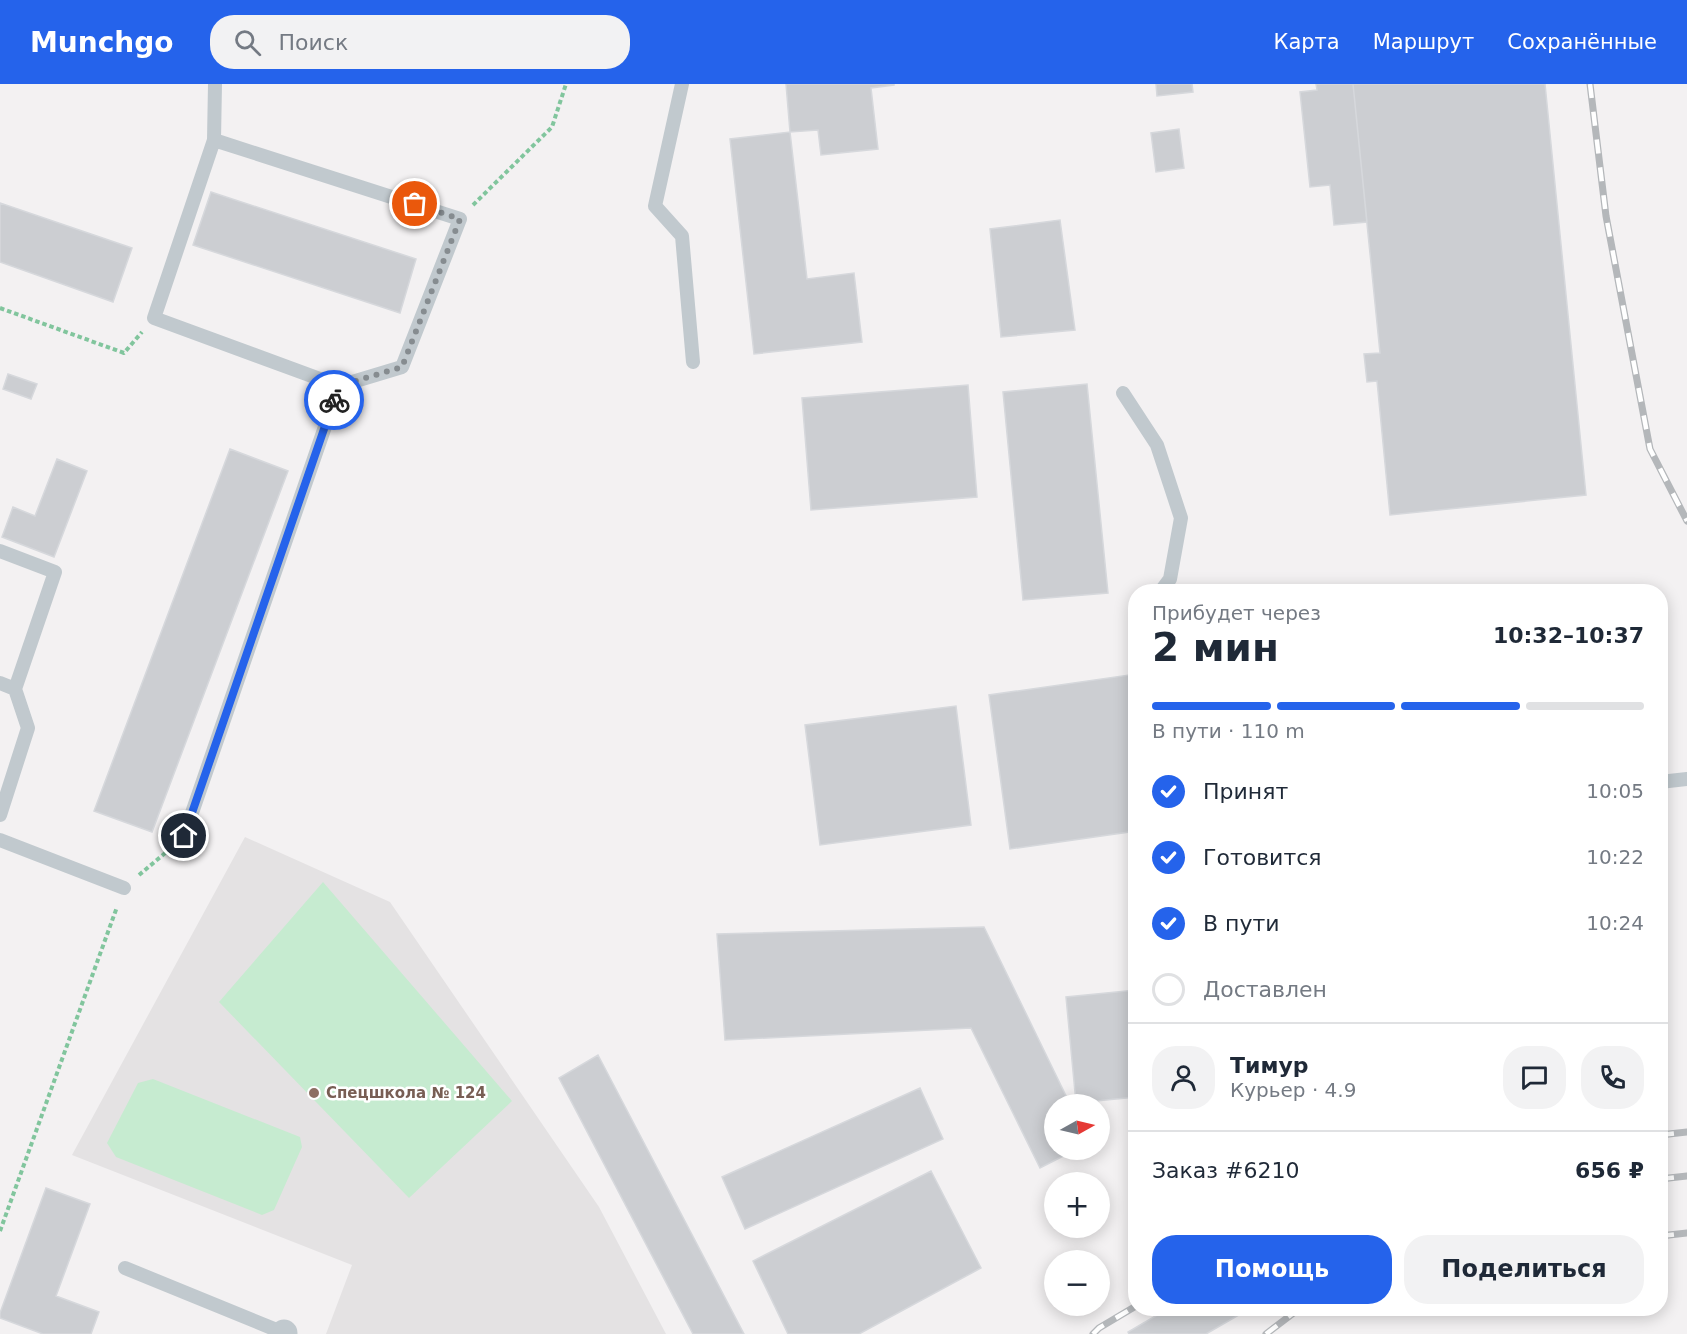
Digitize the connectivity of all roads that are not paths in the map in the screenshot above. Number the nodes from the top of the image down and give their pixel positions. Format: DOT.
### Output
graph roads {
  1 [pos="215,84"];
  2 [pos="682,84"];
  3 [pos="214,140"];
  4 [pos="693,362"];
  5 [pos="339,386"];
  6 [pos="1123,393"];
  7 [pos="0,551"];
  8 [pos="1166,584"];
  9 [pos="0,683"];
  10 [pos="15,689"];
  11 [pos="1687,779"];
  12 [pos="1668,782"];
  13 [pos="0,815"];
  14 [pos="184,836"];
  15 [pos="0,840"];
  16 [pos="124,888"];
  17 [pos="125,1268"];
  18 [pos="283,1333"];
  1 -- 3 [label="lane"];
  2 -- 4 [label="lane"];
  3 -- 5 [label="lane"];
  3 -- 5 [label="lane"];
  5 -- 14 [label="lane"];
  6 -- 8 [label="lane"];
  7 -- 10 [label="lane"];
  9 -- 10 [label="lane"];
  10 -- 13 [label="lane"];
  11 -- 12 [label="lane"];
  15 -- 16 [label="lane"];
  17 -- 18 [label="lane"];
}
